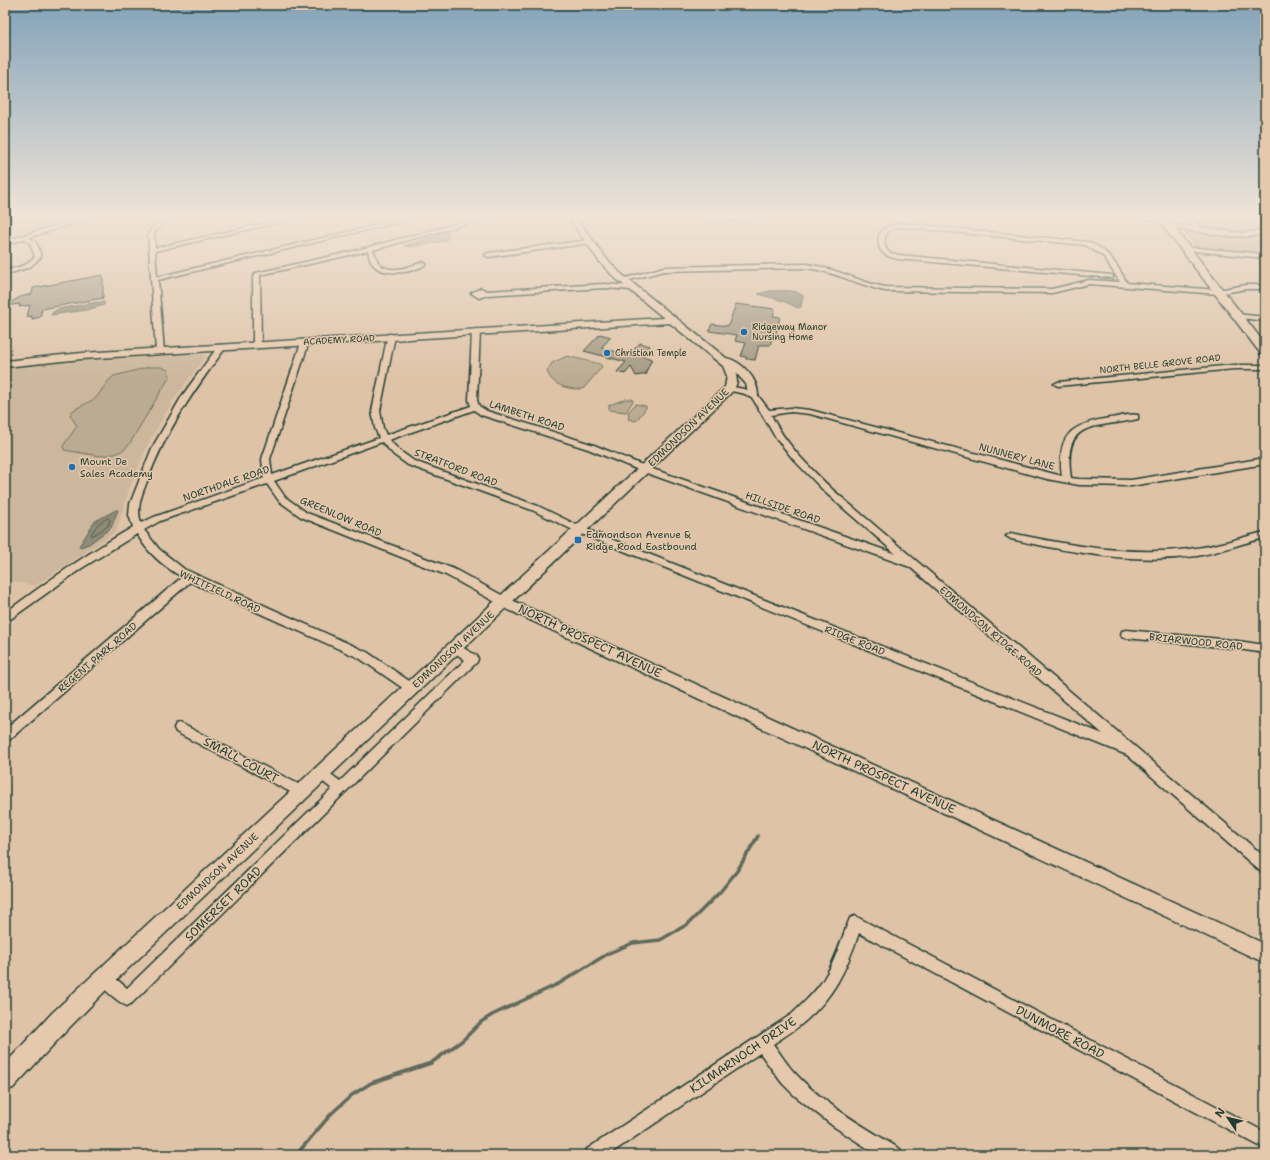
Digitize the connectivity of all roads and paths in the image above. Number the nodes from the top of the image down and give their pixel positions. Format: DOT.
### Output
graph roads {
  1 [pos="154,271"];
  2 [pos="192,271"];
  3 [pos="272,271"];
  4 [pos="613,271"];
  5 [pos="652,271"];
  6 [pos="833,271"];
  7 [pos="1046,271"];
  8 [pos="1117,271"];
  9 [pos="1202,271"];
  10 [pos="619,277"];
  11 [pos="1121,278"];
  12 [pos="155,280"];
  13 [pos="1125,285"];
  14 [pos="604,286"];
  15 [pos="1265,287"];
  16 [pos="632,288"];
  17 [pos="1218,292"];
  18 [pos="486,293"];
  19 [pos="1236,316"];
  20 [pos="1265,319"];
  21 [pos="673,320"];
  22 [pos="476,331"];
  23 [pos="391,336"];
  24 [pos="305,342"];
  25 [pos="257,345"];
  26 [pos="222,347"];
  27 [pos="160,351"];
  28 [pos="1265,352"];
  29 [pos="721,359"];
  30 [pos="5,364"];
  31 [pos="1265,366"];
  32 [pos="1058,384"];
  33 [pos="730,388"];
  34 [pos="753,395"];
  35 [pos="474,407"];
  36 [pos="767,413"];
  37 [pos="1135,417"];
  38 [pos="384,439"];
  39 [pos="1265,461"];
  40 [pos="644,469"];
  41 [pos="268,480"];
  42 [pos="1067,480"];
  43 [pos="138,528"];
  44 [pos="580,530"];
  45 [pos="1265,535"];
  46 [pos="1012,536"];
  47 [pos="915,565"];
  48 [pos="189,577"];
  49 [pos="503,601"];
  50 [pos="5,619"];
  51 [pos="1126,634"];
  52 [pos="455,647"];
  53 [pos="1265,649"];
  54 [pos="411,688"];
  55 [pos="180,728"];
  56 [pos="5,736"];
  57 [pos="1130,751"];
  58 [pos="321,773"];
  59 [pos="341,789"];
  60 [pos="302,792"];
  61 [pos="1265,866"];
  62 [pos="855,923"];
  63 [pos="1265,954"];
  64 [pos="104,978"];
  65 [pos="762,1043"];
  66 [pos="5,1080"];
  67 [pos="1265,1141"];
  68 [pos="594,1155"];
  69 [pos="894,1155"];
  1 -- 12 [label="street"];
  2 -- 12 [label="street"];
  3 -- 25 [label="street"];
  4 -- 10 [label="main road, EDMONDSON AVENUE"];
  5 -- 10 [label="street"];
  6 -- 13 [label="street"];
  7 -- 11 [label="street"];
  8 -- 11 [label="street"];
  9 -- 17 [label="main road"];
  10 -- 14 [label="street"];
  10 -- 16 [label="main road, EDMONDSON AVENUE"];
  11 -- 13 [label="street"];
  12 -- 27 [label="street"];
  13 -- 17 [label="street"];
  14 -- 16 [label="street"];
  14 -- 18 [label="street"];
  15 -- 17 [label="street"];
  16 -- 21 [label="main road, EDMONDSON AVENUE"];
  17 -- 19 [label="main road"];
  19 -- 20 [label="street"];
  19 -- 28 [label="main road"];
  21 -- 22 [label="main road, ACADEMY ROAD"];
  21 -- 29 [label="main road, EDMONDSON AVENUE"];
  22 -- 23 [label="main road, ACADEMY ROAD"];
  22 -- 35 [label="street, LAMBETH ROAD"];
  23 -- 24 [label="main road, ACADEMY ROAD"];
  23 -- 38 [label="street, STRATFORD ROAD"];
  24 -- 25 [label="main road, ACADEMY ROAD"];
  24 -- 41 [label="street"];
  25 -- 26 [label="main road, ACADEMY ROAD"];
  26 -- 27 [label="main road, ACADEMY ROAD"];
  26 -- 43 [label="street, WHITFIELD ROAD"];
  27 -- 30 [label="main road, ACADEMY ROAD"];
  29 -- 33 [label="main road, EDMONDSON AVENUE"];
  29 -- 34 [label="main road"];
  31 -- 32 [label="street, NORTH BELLE GROVE ROAD"];
  33 -- 34 [label="street"];
  33 -- 40 [label="main road, EDMONDSON AVENUE"];
  34 -- 36 [label="street, EDMONDSON RIDGE ROAD"];
  35 -- 38 [label="street, NORTHDALE ROAD"];
  35 -- 40 [label="street, LAMBETH ROAD"];
  36 -- 42 [label="street, NUNNERY LANE"];
  36 -- 47 [label="street, EDMONDSON RIDGE ROAD"];
  37 -- 42 [label="street"];
  38 -- 41 [label="street, NORTHDALE ROAD"];
  38 -- 44 [label="street, STRATFORD ROAD"];
  39 -- 42 [label="street, NUNNERY LANE"];
  40 -- 44 [label="main road, EDMONDSON AVENUE"];
  40 -- 47 [label="street, HILLSIDE ROAD"];
  41 -- 43 [label="street, NORTHDALE ROAD"];
  41 -- 49 [label="street, GREENLOW ROAD"];
  43 -- 48 [label="street, WHITFIELD ROAD"];
  43 -- 50 [label="street, NORTHDALE ROAD"];
  44 -- 49 [label="main road, EDMONDSON AVENUE"];
  44 -- 57 [label="street, RIDGE ROAD"];
  45 -- 46 [label="street"];
  47 -- 57 [label="street, EDMONDSON RIDGE ROAD"];
  48 -- 54 [label="street, WHITFIELD ROAD"];
  48 -- 56 [label="street, REGENT PARK ROAD"];
  49 -- 52 [label="main road, EDMONDSON AVENUE"];
  49 -- 63 [label="street, NORTH PROSPECT AVENUE"];
  51 -- 53 [label="street, BRIARWOOD ROAD"];
  52 -- 54 [label="main road, EDMONDSON AVENUE"];
  52 -- 59 [label="street, SOMERSET ROAD"];
  54 -- 58 [label="main road, EDMONDSON AVENUE"];
  55 -- 60 [label="street, SMALL COURT"];
  57 -- 61 [label="street, EDMONDSON RIDGE ROAD"];
  58 -- 59 [label="street"];
  58 -- 60 [label="main road, EDMONDSON AVENUE"];
  59 -- 64 [label="street, SOMERSET ROAD"];
  60 -- 64 [label="main road, EDMONDSON AVENUE"];
  62 -- 65 [label="street, KILMARNOCH DRIVE"];
  62 -- 67 [label="street, DUNMORE ROAD"];
  64 -- 66 [label="main road, EDMONDSON AVENUE"];
  65 -- 68 [label="street, KILMARNOCH DRIVE"];
  65 -- 69 [label="street"];
}
